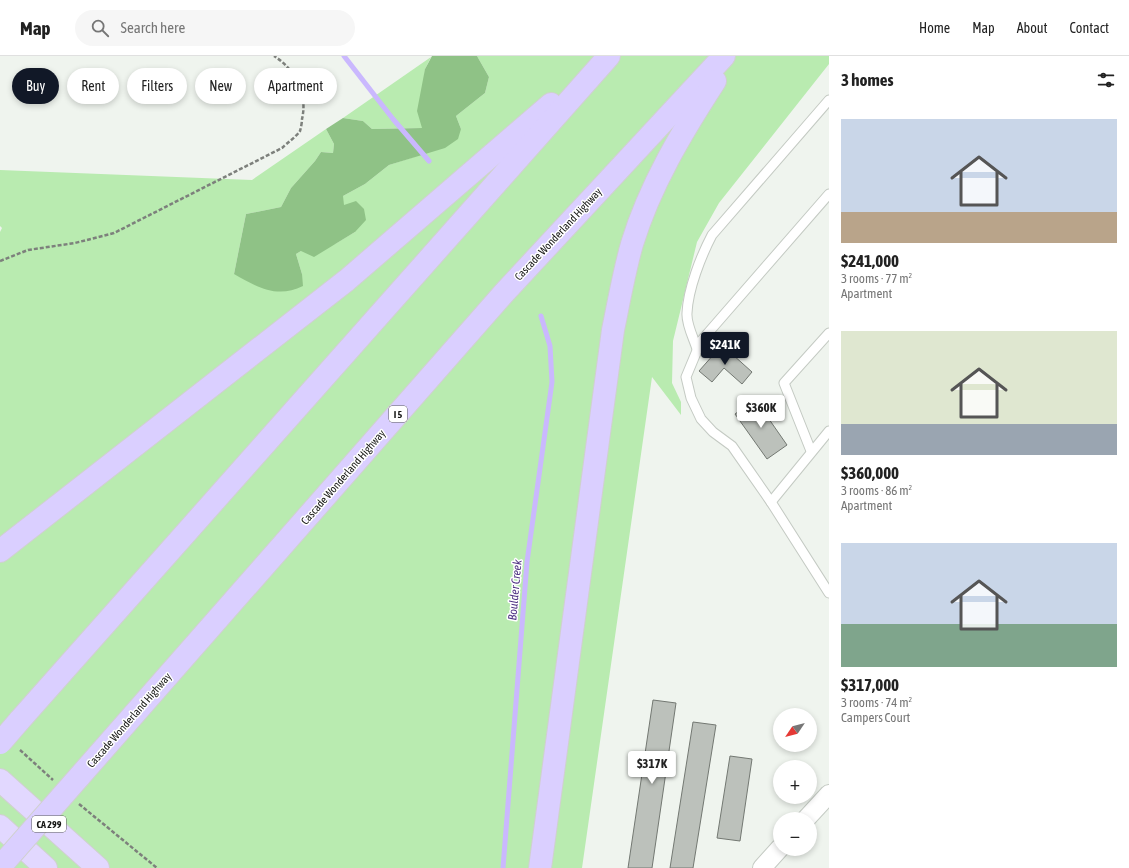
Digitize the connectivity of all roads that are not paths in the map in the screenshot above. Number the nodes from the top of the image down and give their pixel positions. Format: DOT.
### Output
graph roads {
  1 [pos="608,56"];
  2 [pos="724,56"];
  3 [pos="731,56"];
  4 [pos="829,100"];
  5 [pos="829,194"];
  6 [pos="829,333"];
  7 [pos="697,349"];
  8 [pos="829,431"];
  9 [pos="812,451"];
  10 [pos="771,502"];
  11 [pos="0,551"];
  12 [pos="829,593"];
  13 [pos="0,742"];
  14 [pos="0,780"];
  15 [pos="829,794"];
  16 [pos="812,812"];
  17 [pos="0,826"];
  18 [pos="773,856"];
  19 [pos="0,867"];
  20 [pos="46,868"];
  21 [pos="98,868"];
  22 [pos="540,868"];
  23 [pos="762,868"];
  1 -- 11 [label="highway"];
  1 -- 13 [label="highway, bridge"];
  2 -- 19 [label="highway, Cascade Wonderland Highway / I 5, bridge"];
  3 -- 22 [label="highway"];
  4 -- 7 [label="lane"];
  5 -- 7 [label="lane"];
  6 -- 9 [label="lane"];
  7 -- 10 [label="lane"];
  8 -- 9 [label="lane"];
  9 -- 10 [label="lane"];
  10 -- 12 [label="lane"];
  14 -- 21 [label="highway, CA 299"];
  15 -- 16 [label="street"];
  17 -- 20 [label="highway"];
  18 -- 23 [label="street"];
}
